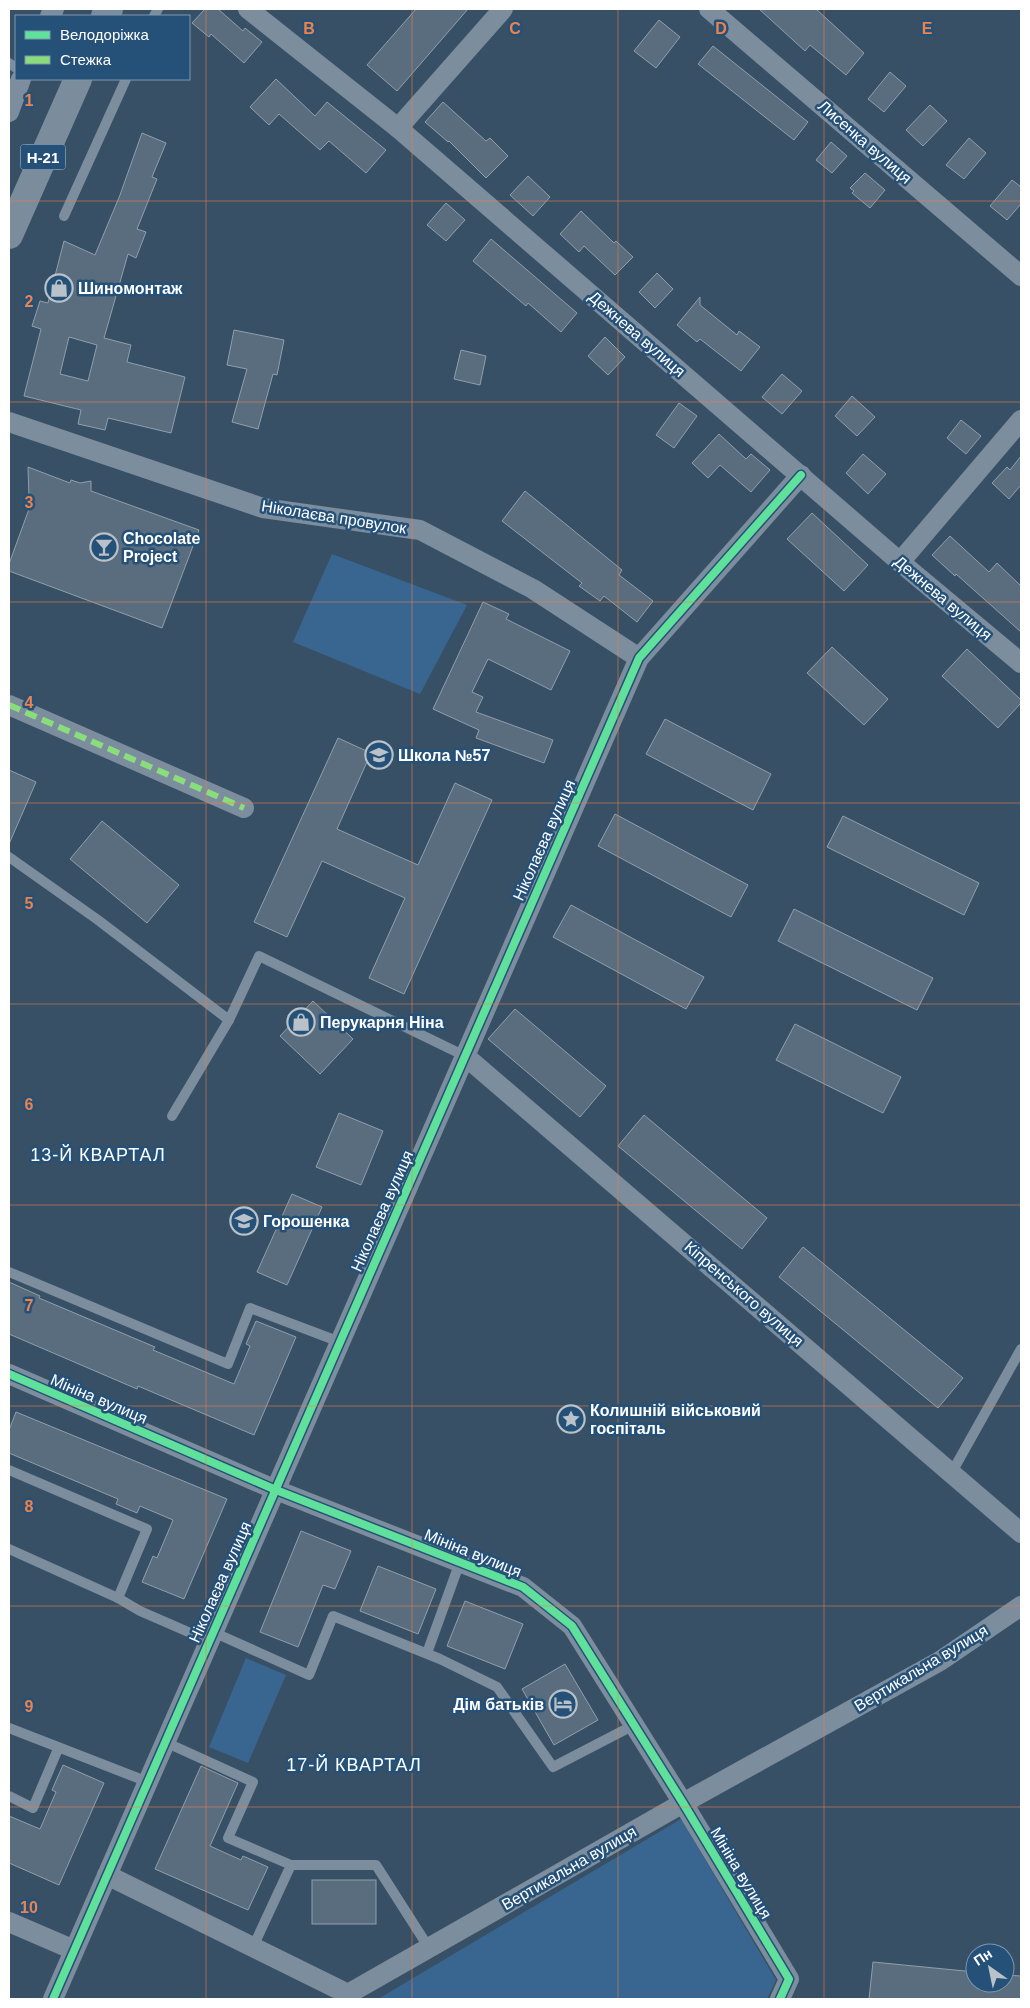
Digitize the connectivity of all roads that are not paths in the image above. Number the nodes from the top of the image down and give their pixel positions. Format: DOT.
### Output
graph roads {
  1 [pos="248,9"];
  2 [pos="503,9"];
  3 [pos="709,9"];
  4 [pos="21,80"];
  5 [pos="78,80"];
  6 [pos="126,80"];
  7 [pos="9,112"];
  8 [pos="398,128"];
  9 [pos="64,216"];
  10 [pos="9,235"];
  11 [pos="1021,276"];
  12 [pos="1021,420"];
  13 [pos="9,424"];
  14 [pos="801,475"];
  15 [pos="900,562"];
  16 [pos="639,658"];
  17 [pos="1021,664"];
  18 [pos="9,705"];
  19 [pos="244,808"];
  20 [pos="9,856"];
  21 [pos="228,1020"];
  22 [pos="465,1056"];
  23 [pos="172,1116"];
  24 [pos="9,1272"];
  25 [pos="340,1342"];
  26 [pos="1021,1349"];
  27 [pos="9,1374"];
  28 [pos="9,1470"];
  29 [pos="952,1472"];
  30 [pos="276,1490"];
  31 [pos="1021,1532"];
  32 [pos="9,1549"];
  33 [pos="460,1562"];
  34 [pos="118,1598"];
  35 [pos="1021,1606"];
  36 [pos="211,1636"];
  37 [pos="427,1653"];
  38 [pos="634,1725"];
  39 [pos="9,1728"];
  40 [pos="165,1742"];
  41 [pos="58,1749"];
  42 [pos="148,1782"];
  43 [pos="9,1796"];
  44 [pos="683,1803"];
  45 [pos="291,1865"];
  46 [pos="107,1875"];
  47 [pos="9,1922"];
  48 [pos="253,1947"];
  49 [pos="429,1948"];
  50 [pos="74,1950"];
  51 [pos="347,1997"];
  52 [pos="53,1999"];
  53 [pos="780,1999"];
  1 -- 8 [label="street, Дежнева вулиця"];
  2 -- 8 [label="street"];
  3 -- 11 [label="street, Лисенка вулиця"];
  4 -- 7 [label="street"];
  5 -- 10 [label="main road, Н-21"];
  6 -- 9 [label="lane"];
  8 -- 14 [label="street, Дежнева вулиця"];
  12 -- 15 [label="street"];
  13 -- 16 [label="street, Ніколаєва провулок"];
  14 -- 15 [label="street, Дежнева вулиця"];
  14 -- 16 [label="street, Ніколаєва вулиця"];
  15 -- 17 [label="street, Дежнева вулиця"];
  16 -- 22 [label="street, Ніколаєва вулиця"];
  18 -- 19 [label="street"];
  20 -- 21 [label="lane"];
  21 -- 22 [label="lane"];
  21 -- 23 [label="lane"];
  22 -- 25 [label="street, Ніколаєва вулиця"];
  22 -- 29 [label="street, Кіпренського вулиця"];
  24 -- 25 [label="lane"];
  25 -- 30 [label="street, Ніколаєва вулиця"];
  26 -- 29 [label="lane"];
  27 -- 30 [label="street, Мініна вулиця"];
  28 -- 34 [label="lane"];
  29 -- 31 [label="street, Кіпренського вулиця"];
  30 -- 33 [label="street, Мініна вулиця"];
  30 -- 36 [label="street, Ніколаєва вулиця"];
  32 -- 34 [label="lane"];
  33 -- 37 [label="lane"];
  33 -- 38 [label="street, Мініна вулиця"];
  34 -- 36 [label="lane"];
  35 -- 44 [label="street, Вертикальна вулиця"];
  36 -- 37 [label="lane"];
  36 -- 40 [label="street, Ніколаєва вулиця"];
  37 -- 38 [label="lane"];
  38 -- 44 [label="street, Мініна вулиця"];
  39 -- 41 [label="lane"];
  40 -- 42 [label="street, Ніколаєва вулиця"];
  40 -- 45 [label="lane"];
  41 -- 42 [label="lane"];
  41 -- 43 [label="lane"];
  42 -- 46 [label="street, Ніколаєва вулиця"];
  44 -- 49 [label="street, Вертикальна вулиця"];
  44 -- 53 [label="street, Мініна вулиця"];
  45 -- 48 [label="lane"];
  45 -- 49 [label="lane"];
  46 -- 48 [label="street, Вертикальна вулиця"];
  46 -- 50 [label="street, Ніколаєва вулиця"];
  47 -- 50 [label="street"];
  48 -- 51 [label="street, Вертикальна вулиця"];
  49 -- 51 [label="street, Вертикальна вулиця"];
  50 -- 52 [label="street, Ніколаєва вулиця"];
}
